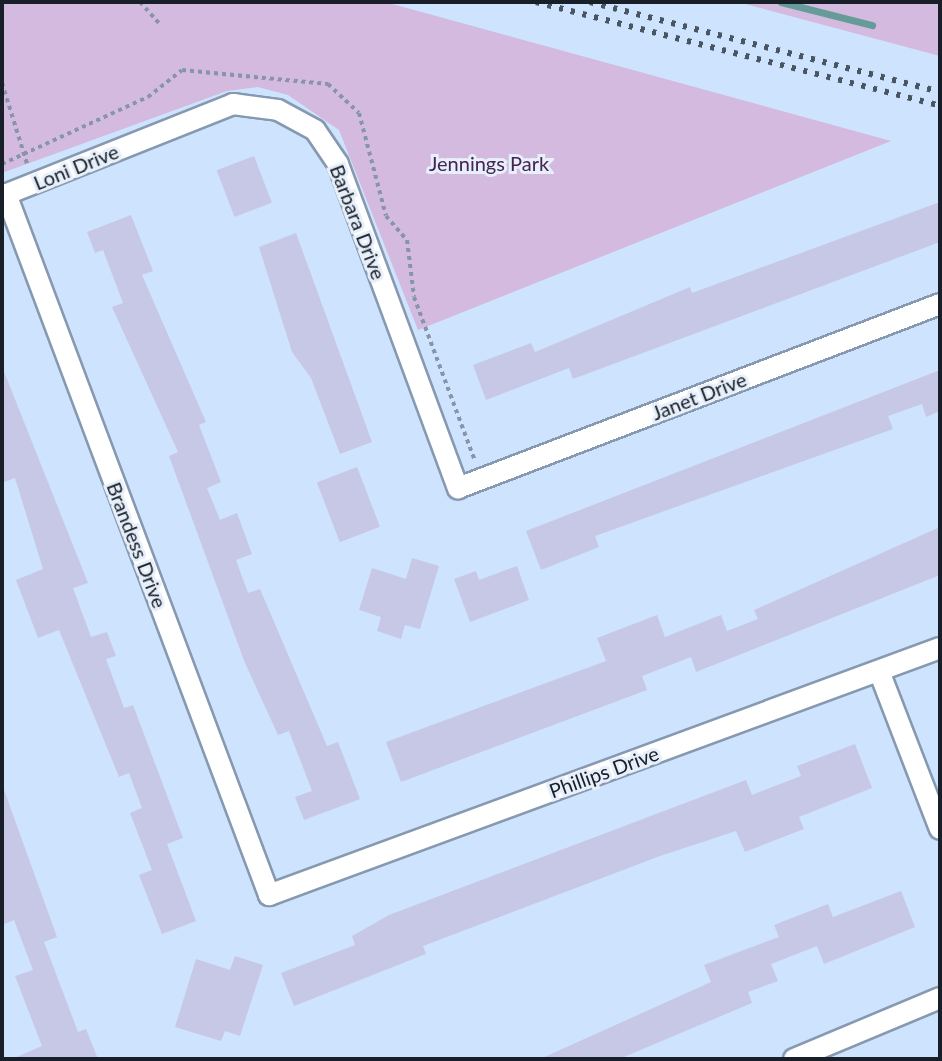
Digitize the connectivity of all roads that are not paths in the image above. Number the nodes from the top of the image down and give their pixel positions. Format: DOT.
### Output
graph roads {
  1 [pos="146,139"];
  2 [pos="4,195"];
  3 [pos="940,304"];
  4 [pos="458,488"];
  5 [pos="940,648"];
  6 [pos="879,671"];
  7 [pos="940,829"];
  8 [pos="269,895"];
  9 [pos="940,998"];
  10 [pos="794,1059"];
  1 -- 2 [label="street, Loni Drive"];
  1 -- 4 [label="street, Barbara Drive"];
  2 -- 8 [label="street, Brandess Drive"];
  3 -- 4 [label="street, Janet Drive"];
  5 -- 6 [label="street, Phillips Drive"];
  6 -- 7 [label="street"];
  6 -- 8 [label="street, Phillips Drive"];
  9 -- 10 [label="street"];
}
